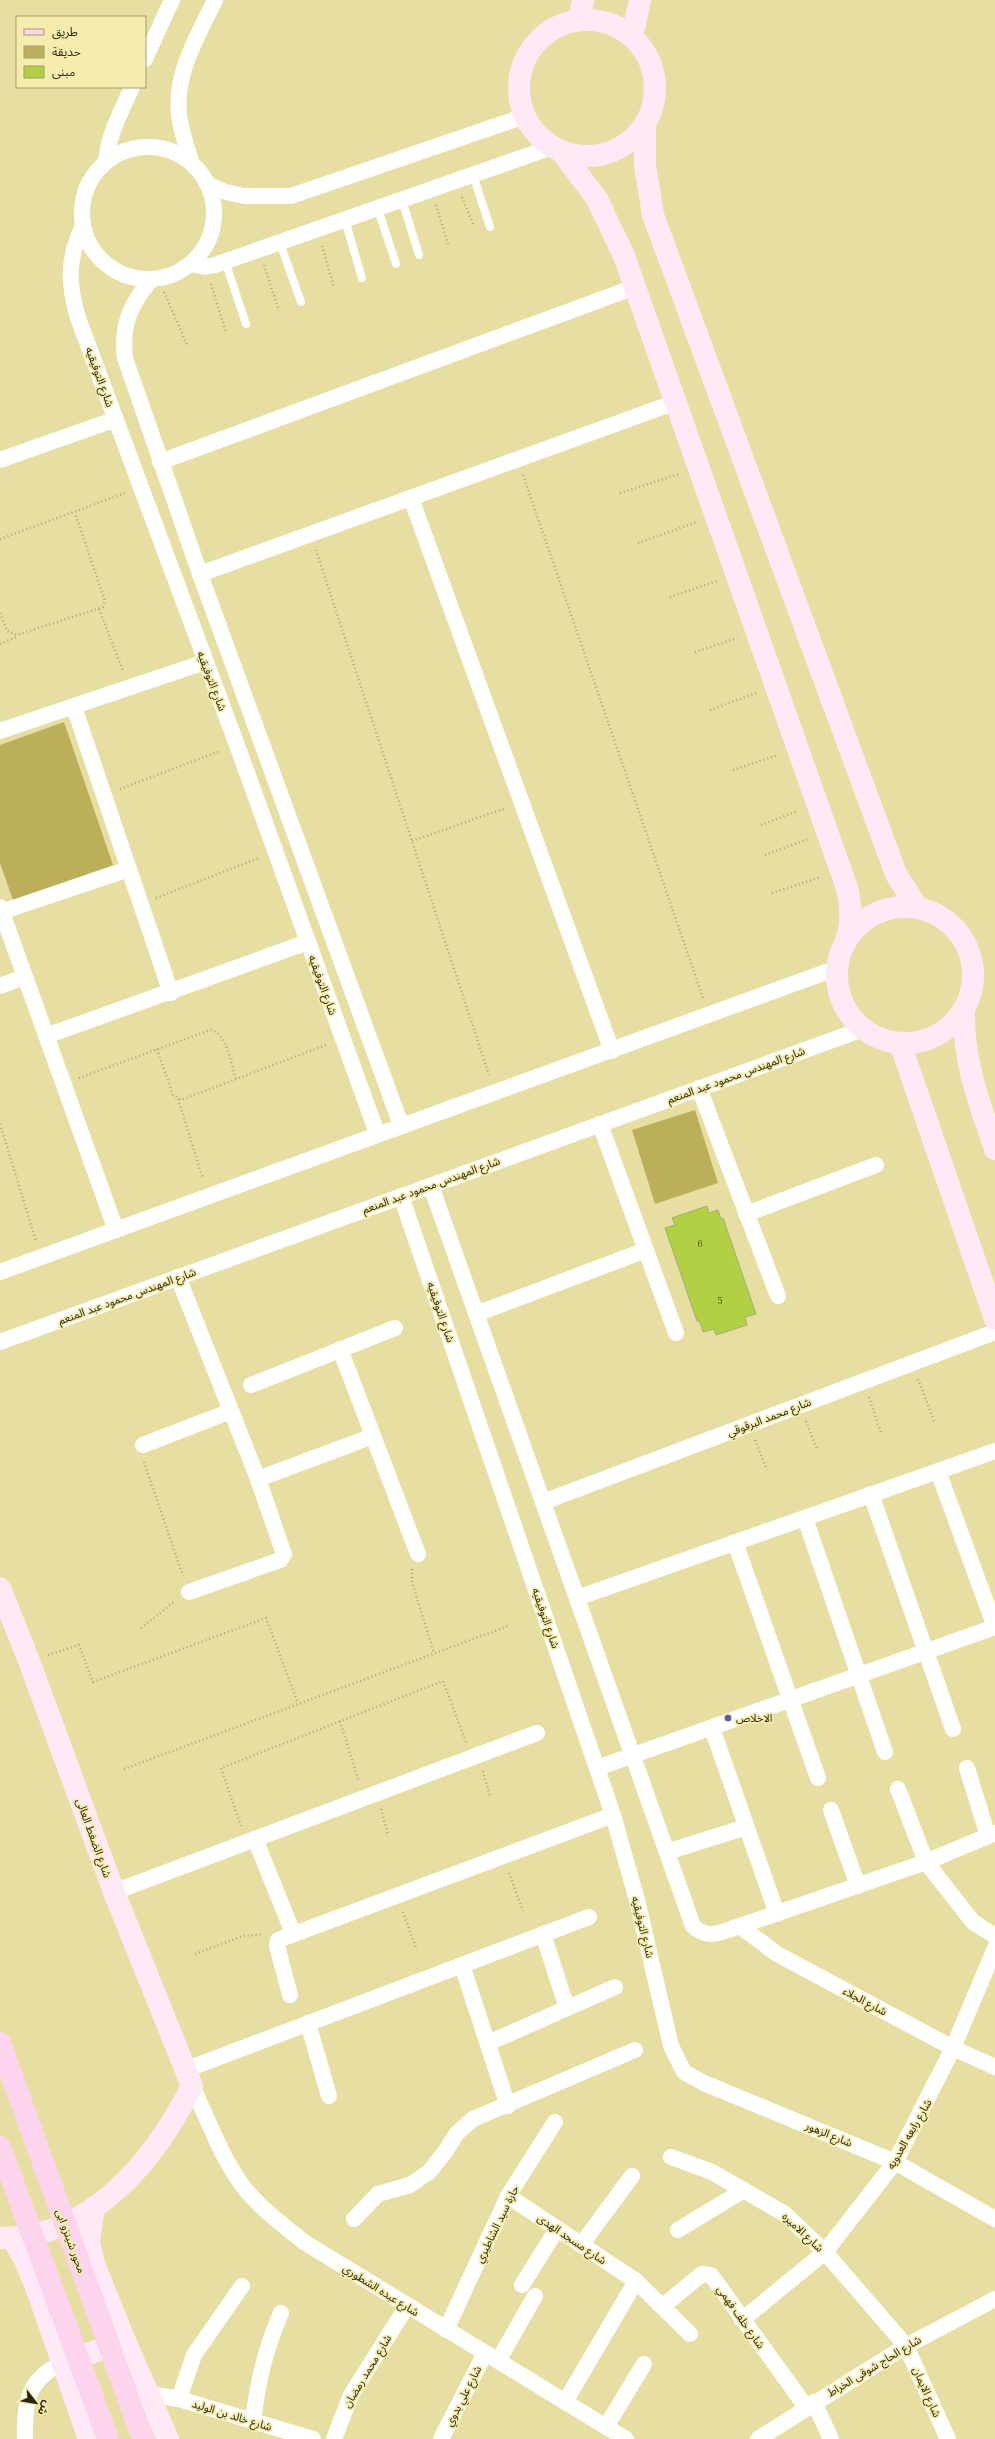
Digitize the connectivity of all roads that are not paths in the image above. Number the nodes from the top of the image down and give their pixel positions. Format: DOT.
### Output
graph roads {
  1 [pos="172,0"];
  2 [pos="215,0"];
  3 [pos="640,0"];
  4 [pos="581,10"];
  5 [pos="632,36"];
  6 [pos="146,57"];
  7 [pos="132,88"];
  8 [pos="525,116"];
  9 [pos="645,124"];
  10 [pos="557,149"];
  11 [pos="106,162"];
  12 [pos="191,162"];
  13 [pos="473,175"];
  14 [pos="208,184"];
  15 [pos="402,200"];
  16 [pos="378,209"];
  17 [pos="345,220"];
  18 [pos="83,226"];
  19 [pos="490,227"];
  20 [pos="280,243"];
  21 [pos="419,255"];
  22 [pos="225,261"];
  23 [pos="396,264"];
  24 [pos="198,265"];
  25 [pos="362,278"];
  26 [pos="155,279"];
  27 [pos="635,287"];
  28 [pos="301,302"];
  29 [pos="246,324"];
  30 [pos="676,402"];
  31 [pos="116,419"];
  32 [pos="0,460"];
  33 [pos="160,462"];
  34 [pos="411,498"];
  35 [pos="200,574"];
  36 [pos="205,662"];
  37 [pos="74,707"];
  38 [pos="0,731"];
  39 [pos="129,869"];
  40 [pos="917,907"];
  41 [pos="1,910"];
  42 [pos="846,941"];
  43 [pos="308,942"];
  44 [pos="837,968"];
  45 [pos="24,977"];
  46 [pos="0,986"];
  47 [pos="171,993"];
  48 [pos="964,1010"];
  49 [pos="863,1029"];
  50 [pos="366,1030"];
  51 [pos="46,1036"];
  52 [pos="343,1039"];
  53 [pos="900,1043"];
  54 [pos="612,1051"];
  55 [pos="698,1088"];
  56 [pos="600,1124"];
  57 [pos="401,1125"];
  58 [pos="377,1134"];
  59 [pos="995,1149"];
  60 [pos="876,1165"];
  61 [pos="431,1186"];
  62 [pos="401,1196"];
  63 [pos="746,1214"];
  64 [pos="116,1230"];
  65 [pos="646,1250"];
  66 [pos="0,1272"];
  67 [pos="178,1277"];
  68 [pos="778,1296"];
  69 [pos="476,1314"];
  70 [pos="995,1320"];
  71 [pos="395,1328"];
  72 [pos="995,1332"];
  73 [pos="676,1334"];
  74 [pos="0,1342"];
  75 [pos="340,1349"];
  76 [pos="252,1385"];
  77 [pos="231,1412"];
  78 [pos="373,1436"];
  79 [pos="143,1445"];
  80 [pos="995,1451"];
  81 [pos="938,1471"];
  82 [pos="258,1479"];
  83 [pos="871,1494"];
  84 [pos="543,1502"];
  85 [pos="805,1518"];
  86 [pos="736,1542"];
  87 [pos="418,1554"];
  88 [pos="189,1592"];
  89 [pos="1,1595"];
  90 [pos="577,1598"];
  91 [pos="995,1627"];
  92 [pos="926,1651"];
  93 [pos="860,1675"];
  94 [pos="791,1699"];
  95 [pos="712,1728"];
  96 [pos="953,1729"];
  97 [pos="537,1733"];
  98 [pos="885,1752"];
  99 [pos="633,1756"];
  100 [pos="597,1768"];
  101 [pos="967,1768"];
  102 [pos="818,1778"];
  103 [pos="898,1788"];
  104 [pos="831,1810"];
  105 [pos="613,1815"];
  106 [pos="746,1827"];
  107 [pos="991,1835"];
  108 [pos="251,1840"];
  109 [pos="667,1852"];
  110 [pos="926,1862"];
  111 [pos="858,1886"];
  112 [pos="114,1892"];
  113 [pos="776,1914"];
  114 [pos="589,1917"];
  115 [pos="740,1926"];
  116 [pos="293,1933"];
  117 [pos="544,1934"];
  118 [pos="995,1936"];
  119 [pos="995,1948"];
  120 [pos="462,1965"];
  121 [pos="615,1987"];
  122 [pos="290,1995"];
  123 [pos="567,2008"];
  124 [pos="308,2023"];
  125 [pos="488,2042"];
  126 [pos="0,2043"];
  127 [pos="671,2046"];
  128 [pos="953,2048"];
  129 [pos="635,2050"];
  130 [pos="995,2067"];
  131 [pos="188,2078"];
  132 [pos="329,2096"];
  133 [pos="508,2106"];
  134 [pos="555,2122"];
  135 [pos="0,2147"];
  136 [pos="671,2157"];
  137 [pos="896,2162"];
  138 [pos="632,2176"];
  139 [pos="744,2190"];
  140 [pos="508,2196"];
  141 [pos="94,2207"];
  142 [pos="354,2219"];
  143 [pos="995,2219"];
  144 [pos="557,2229"];
  145 [pos="678,2230"];
  146 [pos="6,2238"];
  147 [pos="581,2245"];
  148 [pos="825,2252"];
  149 [pos="636,2281"];
  150 [pos="522,2285"];
  151 [pos="242,2286"];
  152 [pos="535,2296"];
  153 [pos="995,2299"];
  154 [pos="407,2306"];
  155 [pos="664,2306"];
  156 [pos="281,2313"];
  157 [pos="742,2320"];
  158 [pos="446,2330"];
  159 [pos="690,2334"];
  160 [pos="125,2341"];
  161 [pos="906,2346"];
  162 [pos="492,2357"];
  163 [pos="62,2363"];
  164 [pos="644,2364"];
  165 [pos="150,2394"];
  166 [pos="179,2399"];
  167 [pos="565,2402"];
  168 [pos="810,2404"];
  169 [pos="253,2421"];
  170 [pos="606,2427"];
  171 [pos="306,2438"];
  172 [pos="25,2439"];
  173 [pos="89,2439"];
  174 [pos="108,2439"];
  175 [pos="143,2439"];
  176 [pos="168,2439"];
  177 [pos="334,2439"];
  178 [pos="441,2439"];
  179 [pos="626,2439"];
  180 [pos="758,2439"];
  181 [pos="831,2439"];
  182 [pos="948,2439"];
  1 -- 6 [label="street"];
  2 -- 12 [label="street"];
  3 -- 5 [label="street"];
  4 -- 5 [label="street"];
  4 -- 8 [label="street"];
  5 -- 9 [label="street"];
  7 -- 11 [label="street"];
  8 -- 10 [label="street"];
  8 -- 14 [label="street"];
  9 -- 10 [label="street"];
  9 -- 40 [label="street"];
  10 -- 13 [label="street"];
  10 -- 27 [label="street"];
  11 -- 12 [label="street"];
  11 -- 18 [label="street"];
  12 -- 14 [label="street"];
  13 -- 15 [label="street"];
  13 -- 19 [label="lane"];
  14 -- 24 [label="street"];
  15 -- 16 [label="street"];
  15 -- 21 [label="lane"];
  16 -- 17 [label="street"];
  16 -- 23 [label="lane"];
  17 -- 20 [label="street"];
  17 -- 25 [label="lane"];
  18 -- 26 [label="street"];
  18 -- 31 [label="street, شارع التوفيقيه"];
  20 -- 22 [label="street"];
  20 -- 28 [label="lane"];
  22 -- 24 [label="street"];
  22 -- 29 [label="lane"];
  24 -- 26 [label="street"];
  26 -- 33 [label="street"];
  27 -- 30 [label="street"];
  27 -- 33 [label="street"];
  30 -- 34 [label="street"];
  30 -- 42 [label="street"];
  31 -- 32 [label="street"];
  31 -- 36 [label="street, شارع التوفيقيه"];
  33 -- 35 [label="street"];
  34 -- 35 [label="street"];
  34 -- 54 [label="street"];
  35 -- 50 [label="street"];
  36 -- 37 [label="street"];
  36 -- 43 [label="street, شارع التوفيقيه"];
  37 -- 38 [label="street"];
  37 -- 39 [label="street"];
  39 -- 41 [label="street"];
  39 -- 47 [label="street"];
  40 -- 42 [label="street"];
  40 -- 48 [label="street"];
  41 -- 45 [label="street"];
  42 -- 44 [label="street"];
  43 -- 47 [label="street"];
  43 -- 52 [label="street, شارع التوفيقيه"];
  44 -- 49 [label="street"];
  44 -- 54 [label="street"];
  45 -- 46 [label="street"];
  45 -- 51 [label="street"];
  47 -- 51 [label="street"];
  48 -- 53 [label="street"];
  48 -- 59 [label="street"];
  49 -- 53 [label="street"];
  49 -- 55 [label="street, شارع المهندس محمود عبد المنعم"];
  50 -- 52 [label="street"];
  50 -- 57 [label="street"];
  51 -- 64 [label="street"];
  52 -- 58 [label="street, شارع التوفيقيه"];
  53 -- 70 [label="street"];
  54 -- 57 [label="street"];
  55 -- 56 [label="street, شارع المهندس محمود عبد المنعم"];
  55 -- 63 [label="street"];
  56 -- 61 [label="street, شارع المهندس محمود عبد المنعم"];
  56 -- 65 [label="street"];
  57 -- 58 [label="street"];
  58 -- 64 [label="street"];
  60 -- 63 [label="street"];
  61 -- 62 [label="street, شارع المهندس محمود عبد المنعم"];
  61 -- 69 [label="street"];
  62 -- 67 [label="street, شارع المهندس محمود عبد المنعم"];
  62 -- 100 [label="street, شارع التوفيقيه"];
  63 -- 68 [label="street"];
  64 -- 66 [label="street"];
  65 -- 69 [label="street"];
  65 -- 73 [label="street"];
  67 -- 74 [label="street, شارع المهندس محمود عبد المنعم"];
  67 -- 77 [label="street"];
  69 -- 84 [label="street"];
  71 -- 75 [label="street"];
  72 -- 84 [label="street, شارع محمد البرقوقي"];
  75 -- 76 [label="street"];
  75 -- 78 [label="street"];
  77 -- 79 [label="street"];
  77 -- 82 [label="street"];
  78 -- 82 [label="street"];
  78 -- 87 [label="street"];
  80 -- 81 [label="street"];
  81 -- 83 [label="street"];
  81 -- 91 [label="street"];
  82 -- 88 [label="street"];
  83 -- 85 [label="street"];
  83 -- 92 [label="street"];
  84 -- 90 [label="street"];
  85 -- 86 [label="street"];
  85 -- 93 [label="street"];
  86 -- 90 [label="street"];
  86 -- 94 [label="street"];
  89 -- 112 [label="street, شارع الضغط العالى"];
  90 -- 99 [label="street"];
  91 -- 92 [label="street"];
  92 -- 93 [label="street"];
  92 -- 96 [label="street"];
  93 -- 94 [label="street"];
  93 -- 98 [label="street"];
  94 -- 95 [label="street"];
  94 -- 102 [label="street"];
  95 -- 99 [label="street"];
  95 -- 106 [label="street"];
  97 -- 108 [label="street"];
  99 -- 100 [label="street"];
  99 -- 109 [label="street"];
  100 -- 105 [label="street, شارع التوفيقيه"];
  101 -- 107 [label="street"];
  103 -- 110 [label="street"];
  104 -- 111 [label="street"];
  105 -- 116 [label="street"];
  105 -- 127 [label="street, شارع التوفيقيه"];
  106 -- 109 [label="street"];
  106 -- 113 [label="street"];
  107 -- 110 [label="street"];
  108 -- 112 [label="street"];
  108 -- 116 [label="street"];
  109 -- 115 [label="street"];
  110 -- 111 [label="street"];
  110 -- 118 [label="street"];
  111 -- 113 [label="street"];
  112 -- 131 [label="street, شارع الضغط العالى"];
  113 -- 115 [label="street"];
  114 -- 117 [label="street"];
  115 -- 128 [label="street, شارع الجلاء"];
  116 -- 122 [label="street"];
  117 -- 120 [label="street"];
  117 -- 123 [label="street"];
  119 -- 128 [label="street, شارع رابعه العدويه"];
  120 -- 124 [label="street"];
  120 -- 125 [label="street"];
  121 -- 123 [label="street"];
  123 -- 125 [label="street"];
  124 -- 131 [label="street"];
  124 -- 132 [label="street"];
  125 -- 133 [label="street"];
  126 -- 175 [label="main road, محور شينزو ابى"];
  127 -- 137 [label="street, شارع الزهور"];
  128 -- 130 [label="street, شارع الجلاء"];
  128 -- 137 [label="street, شارع رابعه العدويه"];
  129 -- 133 [label="street"];
  131 -- 141 [label="street"];
  131 -- 154 [label="street, شارع عبده الشطوري"];
  133 -- 142 [label="street"];
  134 -- 140 [label="street, حارة سيد الشاطيري"];
  135 -- 174 [label="main road"];
  136 -- 139 [label="street, شارع الاميره"];
  137 -- 143 [label="street, شارع الزهور"];
  137 -- 148 [label="street, شارع رابعه العدويه"];
  138 -- 147 [label="street"];
  139 -- 145 [label="street"];
  139 -- 148 [label="street, شارع الاميره"];
  140 -- 144 [label="street, شارع مسجد الهدى"];
  140 -- 158 [label="street, حارة سيد الشاطيري"];
  141 -- 146 [label="street"];
  141 -- 160 [label="street"];
  144 -- 147 [label="street, شارع مسجد الهدى"];
  144 -- 150 [label="street"];
  146 -- 163 [label="street"];
  147 -- 149 [label="street, شارع مسجد الهدى"];
  148 -- 157 [label="street, شارع رابعه العدويه"];
  148 -- 161 [label="street, شارع الاميره"];
  149 -- 155 [label="street, شارع مسجد الهدى"];
  149 -- 167 [label="street"];
  151 -- 166 [label="street"];
  152 -- 162 [label="street, شارع علي بدوي"];
  153 -- 161 [label="street, شارع الحاج شوقى الخراط"];
  154 -- 158 [label="street, شارع عبده الشطوري"];
  154 -- 177 [label="street, شارع محمد رمضان"];
  155 -- 157 [label="street, شارع خلف فهمي"];
  155 -- 159 [label="street, شارع مسجد الهدى"];
  156 -- 169 [label="street"];
  157 -- 168 [label="street, شارع خلف فهمي"];
  158 -- 162 [label="street, شارع عبده الشطوري"];
  160 -- 163 [label="street"];
  160 -- 165 [label="street"];
  161 -- 168 [label="street, شارع الحاج شوقى الخراط"];
  161 -- 182 [label="street, شارع الايمان"];
  162 -- 167 [label="street, شارع عبده الشطوري"];
  162 -- 178 [label="street, شارع علي بدوي"];
  163 -- 172 [label="street"];
  163 -- 173 [label="street"];
  164 -- 170 [label="street"];
  165 -- 166 [label="street, شارع خالد بن الوليد"];
  165 -- 176 [label="street"];
  166 -- 169 [label="street, شارع خالد بن الوليد"];
  167 -- 170 [label="street, شارع عبده الشطوري"];
  168 -- 180 [label="street, شارع الحاج شوقى الخراط"];
  168 -- 181 [label="street, شارع خلف فهمي"];
  169 -- 171 [label="street, شارع خالد بن الوليد"];
  170 -- 179 [label="street, شارع عبده الشطوري"];
}
